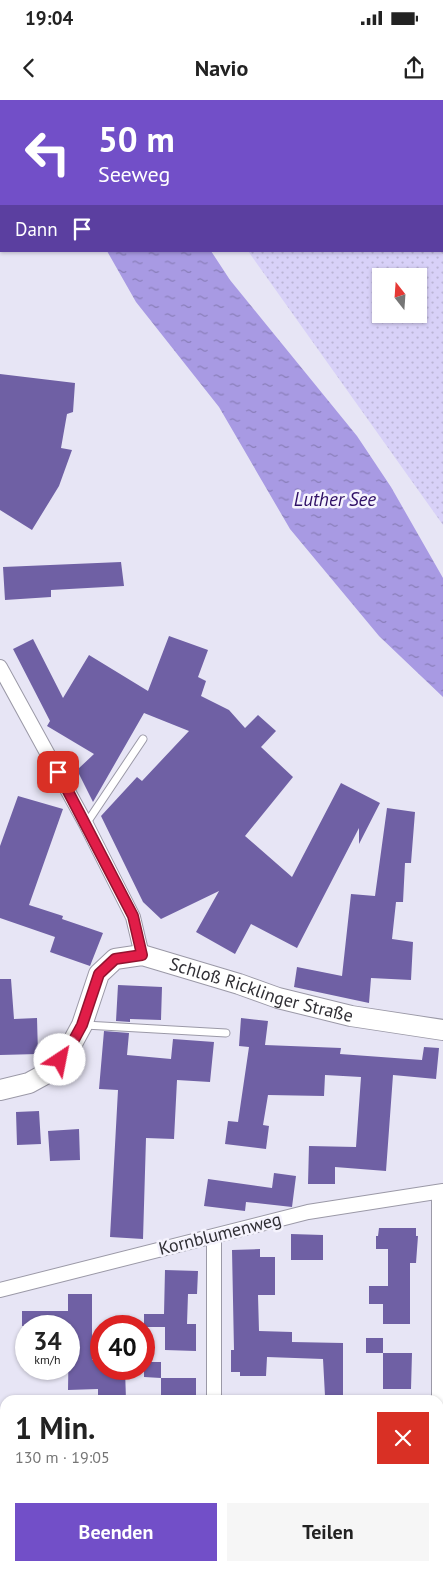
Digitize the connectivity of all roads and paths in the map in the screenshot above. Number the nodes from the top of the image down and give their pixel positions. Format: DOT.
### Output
graph roads {
  1 [pos="0,667"];
  2 [pos="143,739"];
  3 [pos="86,824"];
  4 [pos="142,955"];
  5 [pos="82,1025"];
  6 [pos="443,1030"];
  7 [pos="226,1033"];
  8 [pos="0,1090"];
  9 [pos="441,1192"];
  10 [pos="214,1236"];
  11 [pos="441,1280"];
  12 [pos="0,1290"];
  13 [pos="440,1394"];
  14 [pos="214,1395"];
  1 -- 3 [label="street"];
  2 -- 3 [label="lane"];
  3 -- 4 [label="street"];
  4 -- 5 [label="street, Schloß Ricklinger Straße"];
  4 -- 6 [label="street, Schloß Ricklinger Straße"];
  5 -- 7 [label="lane"];
  5 -- 8 [label="street, Schloß Ricklinger Straße"];
  9 -- 10 [label="street, Kornblumenweg"];
  9 -- 11 [label="street"];
  10 -- 12 [label="street, Kornblumenweg"];
  10 -- 14 [label="street"];
  11 -- 13 [label="street"];
}
